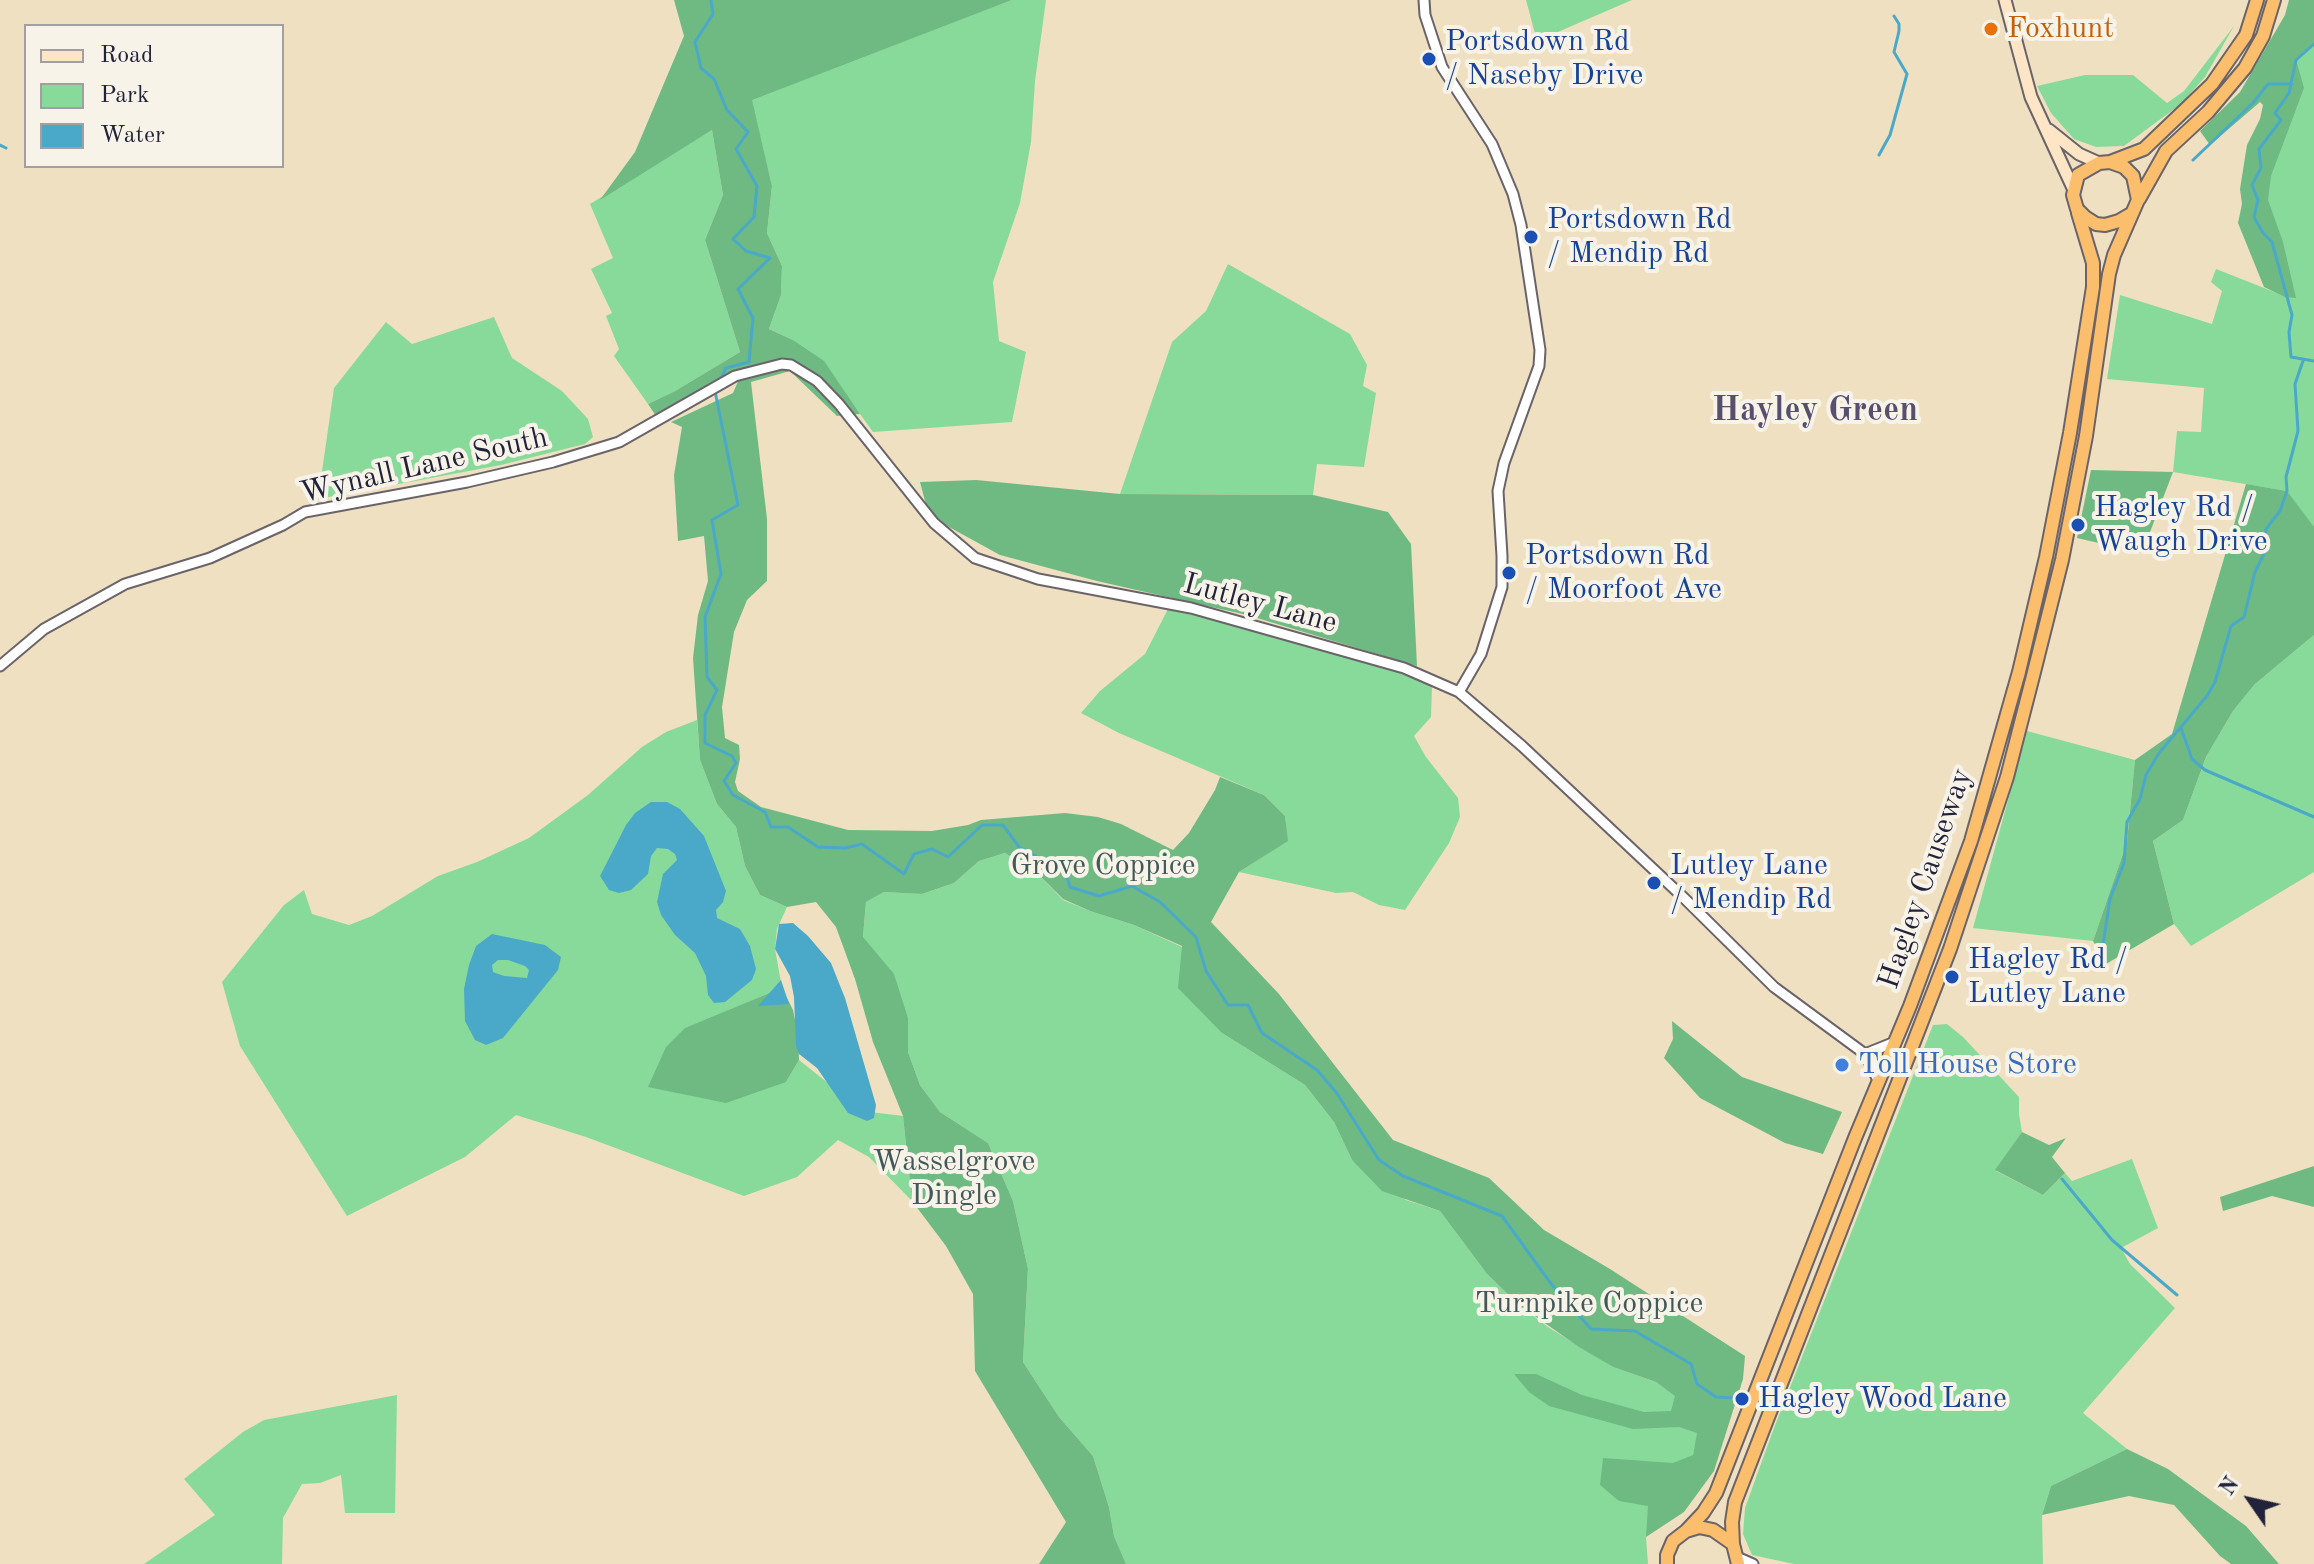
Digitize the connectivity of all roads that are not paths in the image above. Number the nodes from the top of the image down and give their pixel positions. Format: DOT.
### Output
graph roads {
  1 [pos="1424,0"];
  2 [pos="2005,0"];
  3 [pos="2257,0"];
  4 [pos="2274,0"];
  5 [pos="2048,130"];
  6 [pos="2104,162"];
  7 [pos="2073,188"];
  8 [pos="2138,200"];
  9 [pos="2077,209"];
  10 [pos="2131,214"];
  11 [pos="606,446"];
  12 [pos="0,666"];
  13 [pos="1459,692"];
  14 [pos="1896,1041"];
  15 [pos="1865,1054"];
  16 [pos="1879,1082"];
  17 [pos="1686,1531"];
  18 [pos="1736,1555"];
  19 [pos="1667,1564"];
  20 [pos="1753,1564"];
  1 -- 13 [label="street"];
  2 -- 5 [label="main road"];
  3 -- 6 [label="highway"];
  4 -- 8 [label="highway"];
  5 -- 6 [label="main road"];
  5 -- 7 [label="main road"];
  6 -- 7 [label="highway"];
  6 -- 8 [label="highway"];
  7 -- 9 [label="highway"];
  8 -- 10 [label="highway"];
  9 -- 10 [label="highway"];
  9 -- 14 [label="highway, Hagley Causeway"];
  10 -- 18 [label="highway, Hagley Causeway"];
  11 -- 12 [label="street, Wynall Lane South"];
  11 -- 13 [label="street, Lutley Lane"];
  13 -- 15 [label="street, Lutley Lane"];
  14 -- 15 [label="street"];
  14 -- 16 [label="highway, Hagley Causeway"];
  15 -- 16 [label="street, Lutley Lane"];
  16 -- 17 [label="highway, Hagley Causeway"];
  17 -- 18 [label="highway"];
  17 -- 19 [label="highway, Hagley Causeway"];
  18 -- 20 [label="street"];
}
